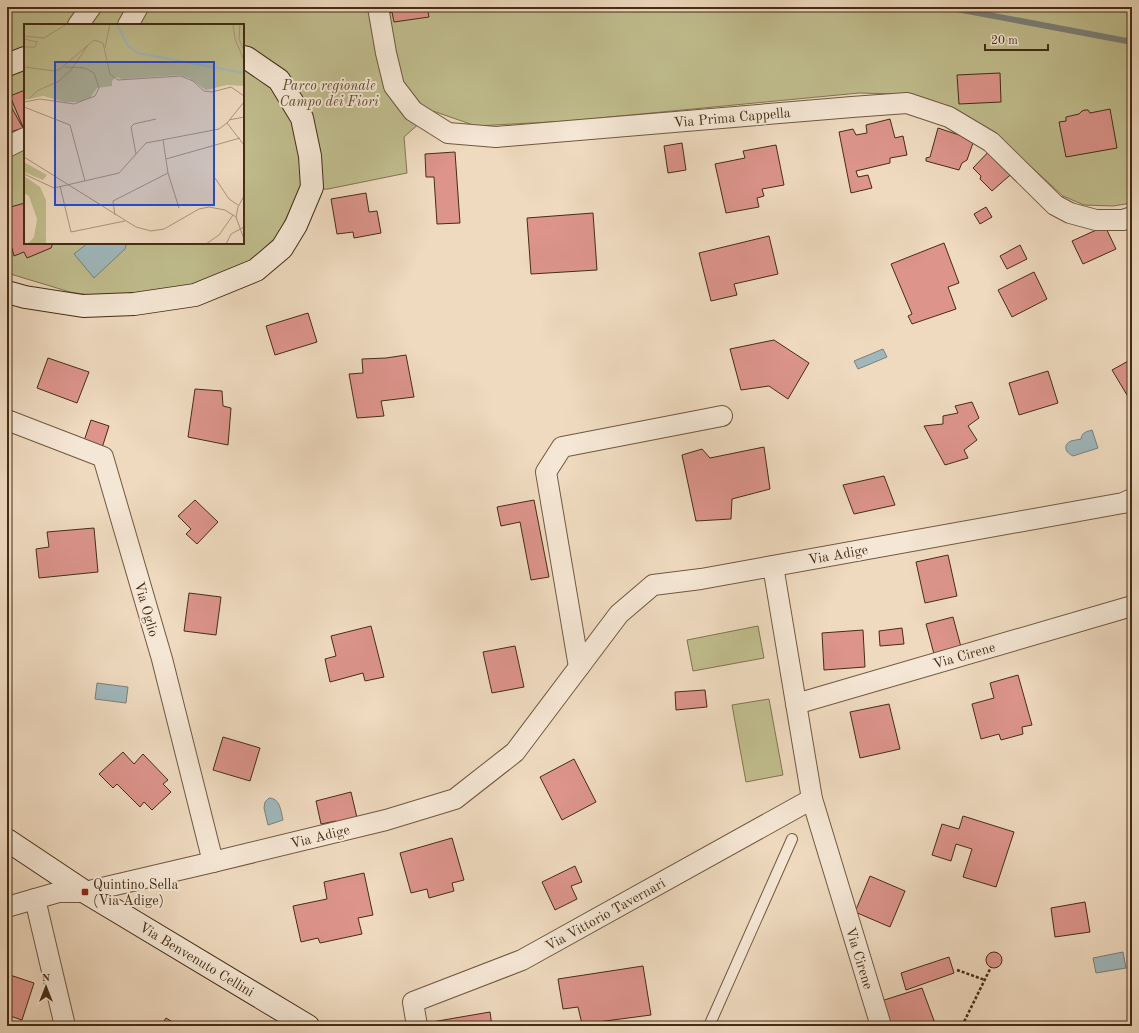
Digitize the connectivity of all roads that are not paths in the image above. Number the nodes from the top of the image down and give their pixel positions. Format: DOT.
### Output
graph roads {
  1 [pos="91,7"];
  2 [pos="138,7"];
  3 [pos="378,7"];
  4 [pos="79,24"];
  5 [pos="129,24"];
  6 [pos="244,56"];
  7 [pos="24,58"];
  8 [pos="7,64"];
  9 [pos="24,138"];
  10 [pos="7,147"];
  11 [pos="1132,217"];
  12 [pos="7,292"];
  13 [pos="722,416"];
  14 [pos="7,420"];
  15 [pos="1132,499"];
  16 [pos="773,566"];
  17 [pos="1132,606"];
  18 [pos="579,667"];
  19 [pos="796,704"];
  20 [pos="812,800"];
  21 [pos="792,839"];
  22 [pos="7,840"];
  23 [pos="213,862"];
  24 [pos="86,892"];
  25 [pos="34,899"];
  26 [pos="7,907"];
  27 [pos="65,1026"];
  28 [pos="308,1026"];
  29 [pos="417,1026"];
  30 [pos="709,1026"];
  31 [pos="881,1026"];
  1 -- 4 [label="street"];
  2 -- 5 [label="street"];
  3 -- 11 [label="street, Via Prima Cappella"];
  6 -- 12 [label="street"];
  7 -- 8 [label="street"];
  9 -- 10 [label="street"];
  13 -- 18 [label="street"];
  14 -- 23 [label="street, Via Oglio"];
  15 -- 16 [label="street, Via Adige"];
  16 -- 18 [label="street, Via Adige"];
  16 -- 19 [label="street, Via Cirene"];
  17 -- 19 [label="street, Via Cirene"];
  18 -- 23 [label="street, Via Adige"];
  19 -- 20 [label="street, Via Cirene"];
  20 -- 29 [label="street, Via Vittorio Tavernari"];
  20 -- 31 [label="street, Via Cirene"];
  21 -- 30 [label="lane"];
  22 -- 24 [label="street, Via Benvenuto Cellini"];
  23 -- 24 [label="street, Via Adige"];
  24 -- 25 [label="street, Via Adige"];
  24 -- 28 [label="street, Via Benvenuto Cellini"];
  25 -- 26 [label="street, Via Adige"];
  25 -- 27 [label="street"];
}
